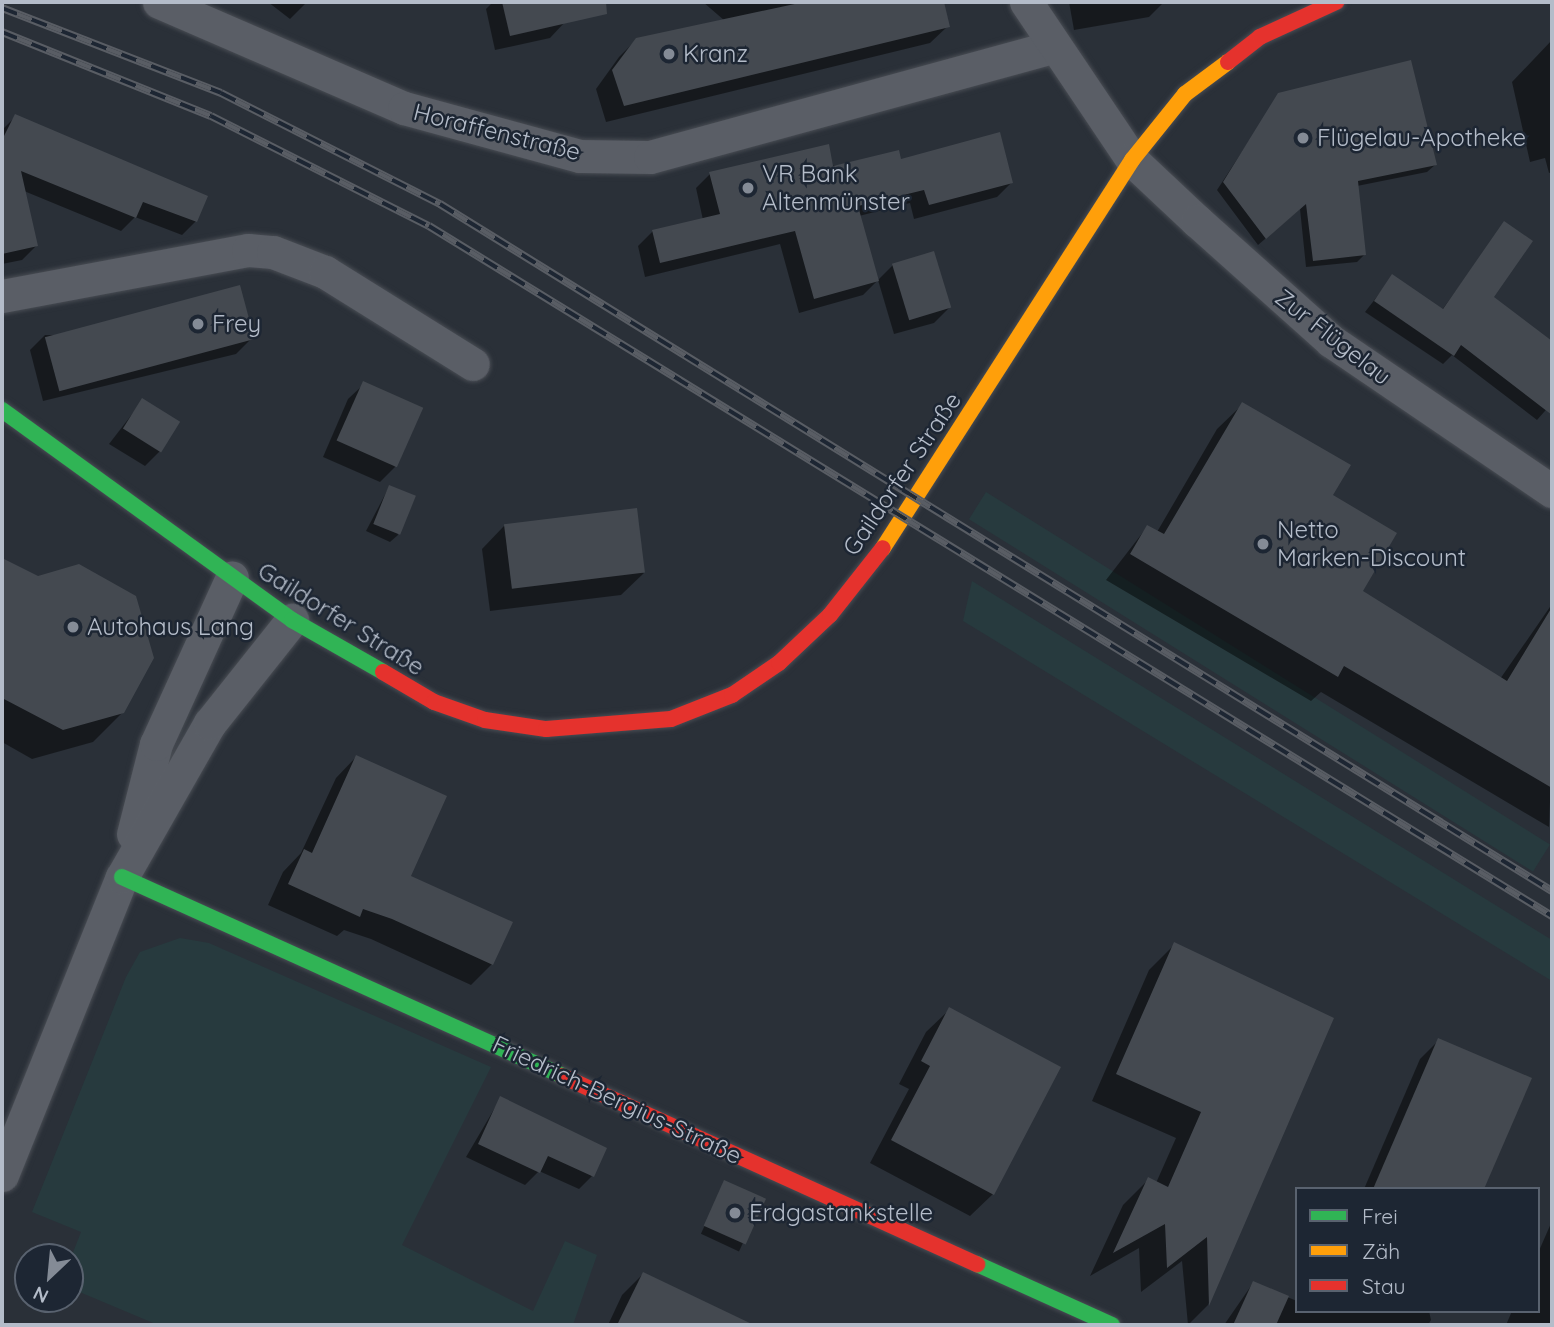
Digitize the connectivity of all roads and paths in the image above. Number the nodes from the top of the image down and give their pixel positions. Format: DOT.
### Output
graph roads {
  1 [pos="159,2"];
  2 [pos="1026,2"];
  3 [pos="1334,2"];
  4 [pos="1052,47"];
  5 [pos="1132,160"];
  6 [pos="2,296"];
  7 [pos="473,364"];
  8 [pos="2,411"];
  9 [pos="1549,483"];
  10 [pos="232,577"];
  11 [pos="292,620"];
  12 [pos="122,877"];
  13 [pos="2,1175"];
  14 [pos="1112,1325"];
  1 -- 4 [label="street, Horaffenstraße"];
  2 -- 4 [label="street, Zur Flügelau"];
  3 -- 5 [label="main road, Gaildorfer Straße"];
  4 -- 5 [label="street, Zur Flügelau"];
  5 -- 9 [label="street, Zur Flügelau"];
  5 -- 11 [label="main road, Gaildorfer Straße"];
  6 -- 7 [label="street"];
  8 -- 10 [label="main road, Gaildorfer Straße"];
  10 -- 11 [label="main road, Gaildorfer Straße"];
  10 -- 12 [label="street"];
  11 -- 12 [label="street"];
  12 -- 13 [label="street"];
  12 -- 14 [label="main road, Friedrich-Bergius-Straße"];
}
